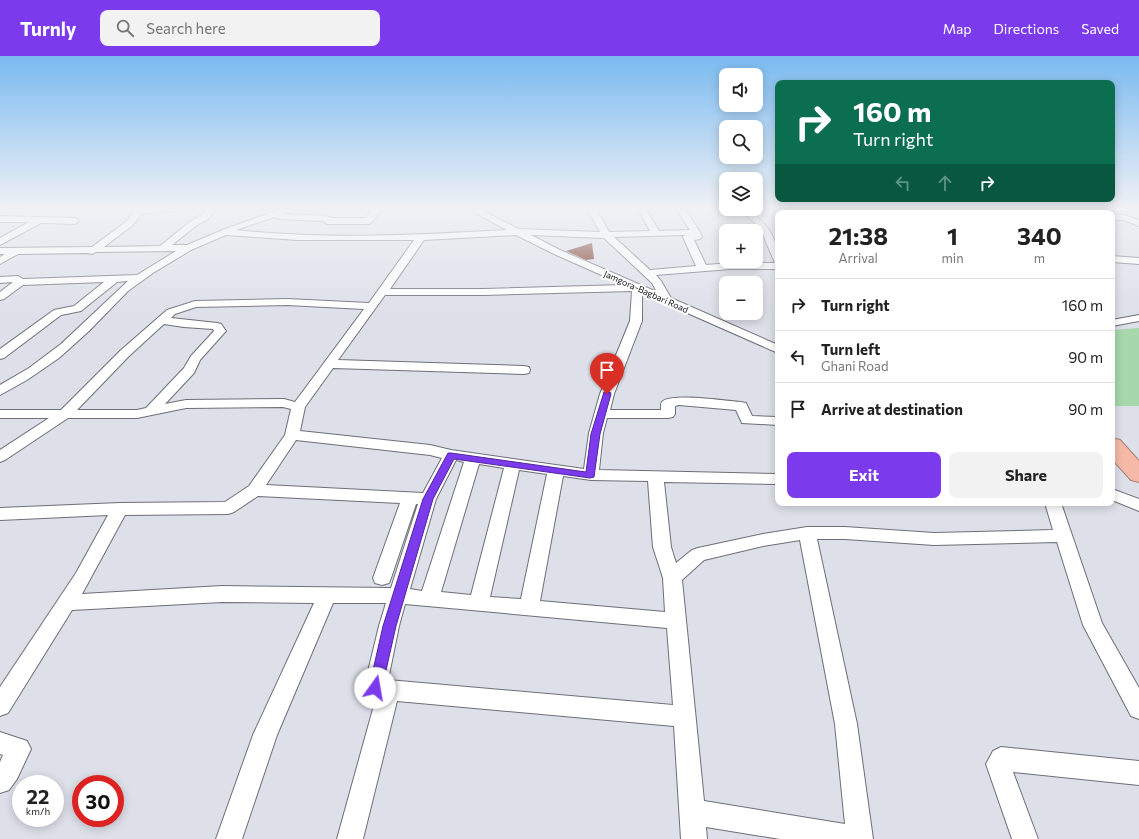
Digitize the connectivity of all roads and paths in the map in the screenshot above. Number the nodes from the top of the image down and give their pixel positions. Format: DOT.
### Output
graph roads {
  1 [pos="99,246"];
  2 [pos="166,246"];
  3 [pos="192,246"];
  4 [pos="415,246"];
  5 [pos="544,246"];
  6 [pos="617,246"];
  7 [pos="692,246"];
  8 [pos="187,248"];
  9 [pos="162,249"];
  10 [pos="0,251"];
  11 [pos="16,251"];
  12 [pos="92,251"];
  13 [pos="1115,259"];
  14 [pos="0,261"];
  15 [pos="1139,261"];
  16 [pos="775,266"];
  17 [pos="702,268"];
  18 [pos="647,273"];
  19 [pos="140,278"];
  20 [pos="114,279"];
  21 [pos="0,280"];
  22 [pos="20,282"];
  23 [pos="637,288"];
  24 [pos="382,292"];
  25 [pos="0,297"];
  26 [pos="667,301"];
  27 [pos="372,306"];
  28 [pos="1139,318"];
  29 [pos="161,320"];
  30 [pos="1115,322"];
  31 [pos="775,348"];
  32 [pos="0,355"];
  33 [pos="330,364"];
  34 [pos="524,370"];
  35 [pos="0,392"];
  36 [pos="298,407"];
  37 [pos="151,411"];
  38 [pos="66,413"];
  39 [pos="0,414"];
  40 [pos="602,414"];
  41 [pos="775,422"];
  42 [pos="292,436"];
  43 [pos="1115,448"];
  44 [pos="451,455"];
  45 [pos="0,457"];
  46 [pos="473,459"];
  47 [pos="513,464"];
  48 [pos="556,470"];
  49 [pos="590,475"];
  50 [pos="1139,475"];
  51 [pos="656,476"];
  52 [pos="775,479"];
  53 [pos="255,490"];
  54 [pos="1115,495"];
  55 [pos="420,499"];
  56 [pos="1139,505"];
  57 [pos="1054,506"];
  58 [pos="120,509"];
  59 [pos="0,514"];
  60 [pos="807,534"];
  61 [pos="1064,536"];
  62 [pos="382,578"];
  63 [pos="672,578"];
  64 [pos="327,595"];
  65 [pos="398,596"];
  66 [pos="428,599"];
  67 [pos="67,603"];
  68 [pos="480,603"];
  69 [pos="529,608"];
  70 [pos="676,620"];
  71 [pos="389,690"];
  72 [pos="0,706"];
  73 [pos="1139,709"];
  74 [pos="685,717"];
  75 [pos="0,743"];
  76 [pos="1139,773"];
  77 [pos="0,781"];
  78 [pos="692,812"];
  79 [pos="229,839"];
  80 [pos="350,839"];
  81 [pos="694,839"];
  82 [pos="860,839"];
  83 [pos="1024,839"];
  1 -- 12 [label="street"];
  2 -- 9 [label="street"];
  3 -- 8 [label="street"];
  4 -- 24 [label="street"];
  5 -- 23 [label="street, Jamgora-Bagbari Road"];
  6 -- 18 [label="street"];
  7 -- 17 [label="street"];
  8 -- 9 [label="street"];
  8 -- 19 [label="street"];
  9 -- 12 [label="street"];
  10 -- 11 [label="street"];
  11 -- 12 [label="street"];
  11 -- 14 [label="street"];
  13 -- 15 [label="street"];
  16 -- 17 [label="street"];
  17 -- 18 [label="street"];
  18 -- 26 [label="street"];
  19 -- 20 [label="street"];
  19 -- 35 [label="street"];
  20 -- 22 [label="street"];
  20 -- 32 [label="street"];
  21 -- 22 [label="street"];
  22 -- 25 [label="street"];
  23 -- 24 [label="street"];
  23 -- 26 [label="street, Jamgora-Bagbari Road"];
  23 -- 40 [label="street"];
  24 -- 27 [label="street"];
  26 -- 31 [label="street, Jamgora-Bagbari Road"];
  27 -- 29 [label="street"];
  27 -- 33 [label="street"];
  28 -- 30 [label="street"];
  29 -- 37 [label="street"];
  29 -- 38 [label="street"];
  33 -- 34 [label="street"];
  33 -- 36 [label="street"];
  36 -- 37 [label="street"];
  36 -- 42 [label="street"];
  37 -- 38 [label="street"];
  38 -- 39 [label="street"];
  38 -- 45 [label="street"];
  40 -- 41 [label="street"];
  40 -- 49 [label="street"];
  42 -- 44 [label="street"];
  42 -- 53 [label="street"];
  43 -- 50 [label="highway"];
  44 -- 46 [label="street"];
  44 -- 55 [label="street"];
  46 -- 47 [label="street"];
  46 -- 66 [label="street"];
  47 -- 48 [label="street"];
  47 -- 68 [label="street"];
  48 -- 49 [label="street"];
  48 -- 69 [label="street"];
  49 -- 51 [label="street"];
  51 -- 52 [label="street"];
  51 -- 63 [label="street"];
  53 -- 55 [label="street"];
  53 -- 58 [label="street"];
  54 -- 56 [label="street"];
  55 -- 62 [label="street"];
  55 -- 65 [label="street"];
  57 -- 61 [label="street"];
  58 -- 59 [label="street"];
  58 -- 67 [label="street"];
  60 -- 61 [label="street"];
  60 -- 63 [label="street"];
  60 -- 82 [label="street"];
  61 -- 73 [label="street"];
  63 -- 70 [label="street"];
  64 -- 65 [label="street"];
  64 -- 67 [label="street"];
  64 -- 79 [label="street"];
  65 -- 66 [label="street"];
  65 -- 71 [label="street"];
  66 -- 68 [label="street"];
  67 -- 72 [label="street"];
  68 -- 69 [label="street"];
  69 -- 70 [label="street"];
  70 -- 74 [label="street"];
  71 -- 74 [label="street"];
  71 -- 80 [label="street"];
  74 -- 78 [label="street"];
  75 -- 77 [label="street"];
  76 -- 83 [label="street"];
  78 -- 81 [label="street"];
  78 -- 82 [label="street"];
}
